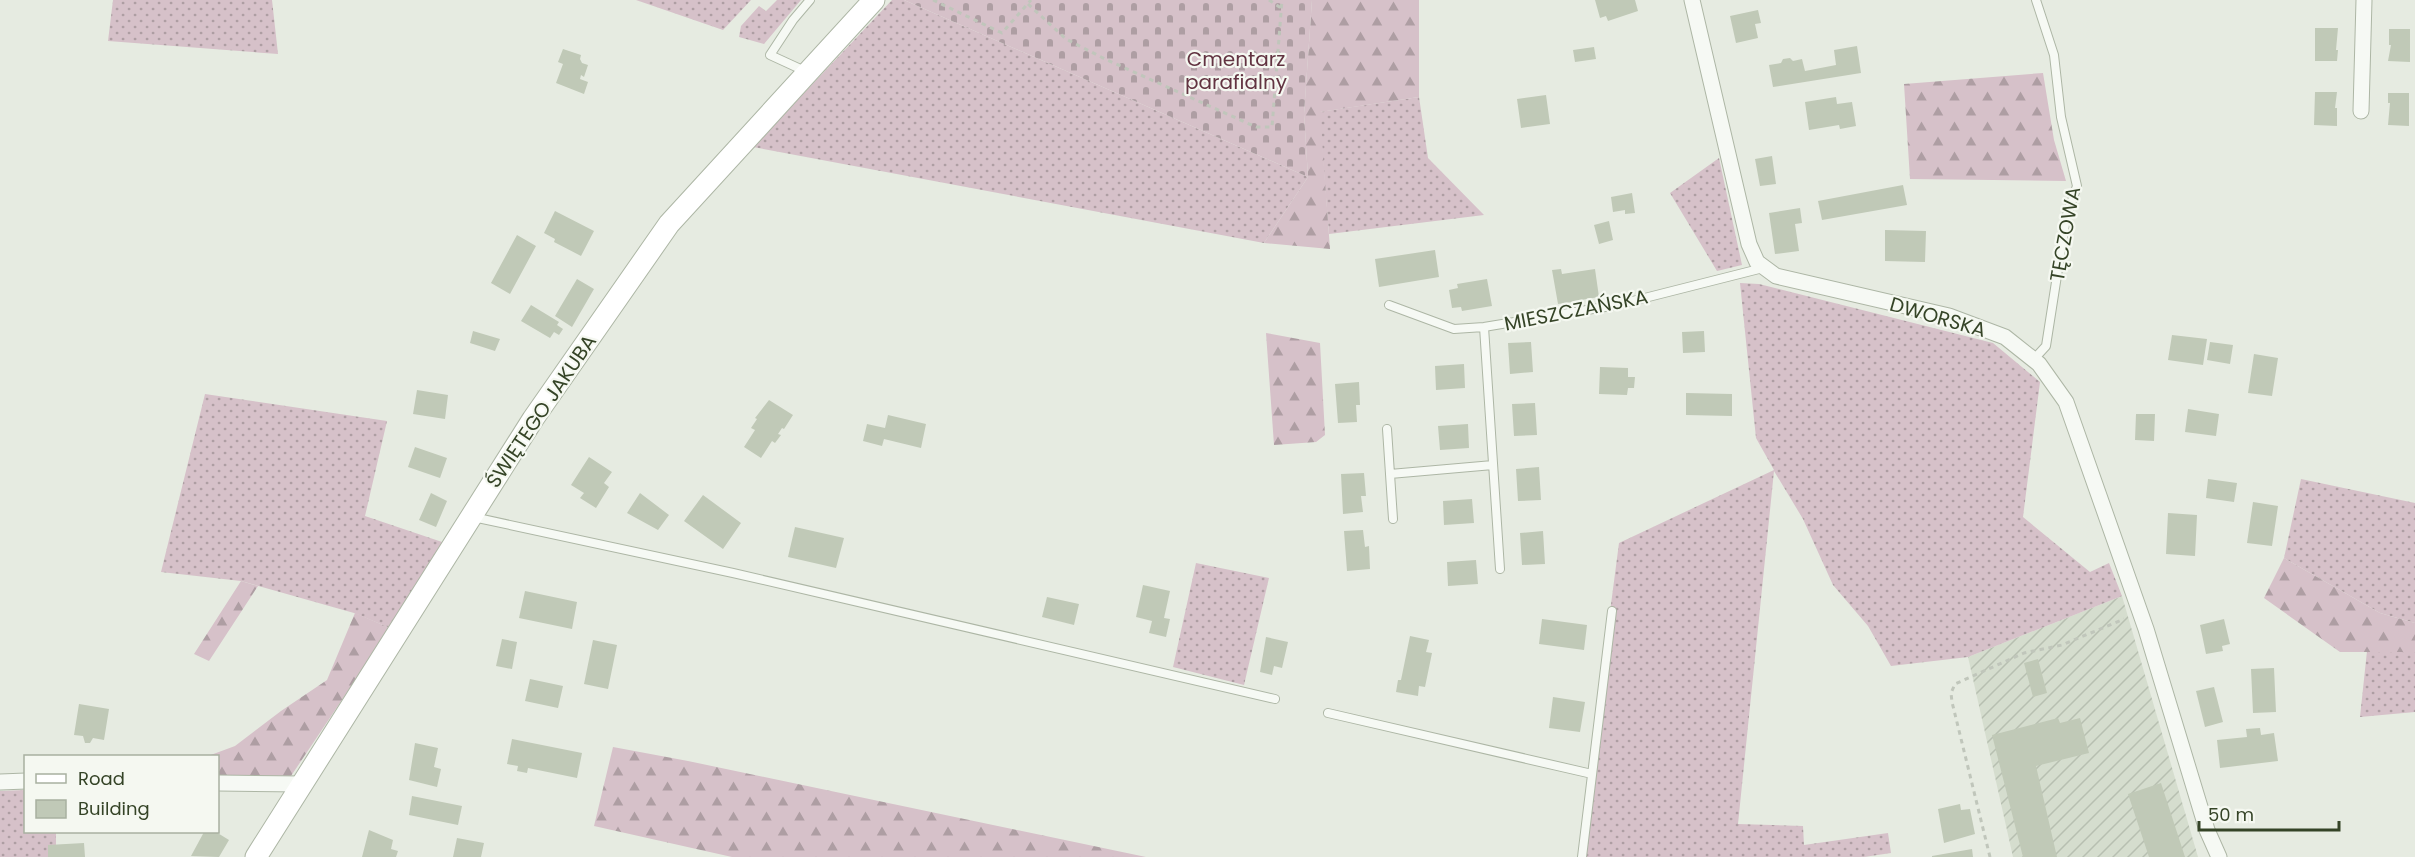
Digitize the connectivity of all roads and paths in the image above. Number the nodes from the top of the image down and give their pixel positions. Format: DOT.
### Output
graph roads {
  1 [pos="810,0"];
  2 [pos="874,0"];
  3 [pos="933,0"];
  4 [pos="1031,0"];
  5 [pos="1269,0"];
  6 [pos="1282,0"];
  7 [pos="1692,0"];
  8 [pos="2036,0"];
  9 [pos="2364,0"];
  10 [pos="1028,4"];
  11 [pos="1281,8"];
  12 [pos="808,72"];
  13 [pos="2361,111"];
  14 [pos="1765,268"];
  15 [pos="1389,305"];
  16 [pos="1484,327"];
  17 [pos="2034,359"];
  18 [pos="1387,429"];
  19 [pos="1493,465"];
  20 [pos="1390,474"];
  21 [pos="472,517"];
  22 [pos="1393,519"];
  23 [pos="1500,569"];
  24 [pos="1612,611"];
  25 [pos="2140,612"];
  26 [pos="1275,699"];
  27 [pos="1328,713"];
  28 [pos="1592,774"];
  29 [pos="0,782"];
  30 [pos="24,782"];
  31 [pos="219,783"];
  32 [pos="302,784"];
  33 [pos="256,857"];
  34 [pos="1582,857"];
  35 [pos="1990,857"];
  36 [pos="2219,857"];
  1 -- 12 [label="lane"];
  2 -- 12 [label="street, ŚWIĘTEGO JAKUBA"];
  3 -- 10 [label="path"];
  4 -- 10 [label="path"];
  5 -- 11 [label="path"];
  6 -- 11 [label="path"];
  7 -- 14 [label="street"];
  8 -- 17 [label="lane, TĘCZOWA"];
  9 -- 13 [label="street"];
  10 -- 11 [label="path"];
  12 -- 21 [label="street, ŚWIĘTEGO JAKUBA"];
  14 -- 16 [label="lane, MIESZCZAŃSKA"];
  14 -- 17 [label="street, DWORSKA"];
  15 -- 16 [label="lane, MIESZCZAŃSKA"];
  16 -- 19 [label="lane"];
  17 -- 25 [label="street, DWORSKA"];
  18 -- 20 [label="lane"];
  19 -- 20 [label="lane"];
  19 -- 23 [label="lane"];
  20 -- 22 [label="lane"];
  21 -- 26 [label="lane"];
  21 -- 32 [label="street, ŚWIĘTEGO JAKUBA"];
  24 -- 28 [label="lane"];
  25 -- 35 [label="path"];
  25 -- 36 [label="street, DWORSKA"];
  27 -- 28 [label="lane"];
  28 -- 34 [label="lane"];
  29 -- 30 [label="street"];
  31 -- 32 [label="street"];
  32 -- 33 [label="street, ŚWIĘTEGO JAKUBA"];
}
